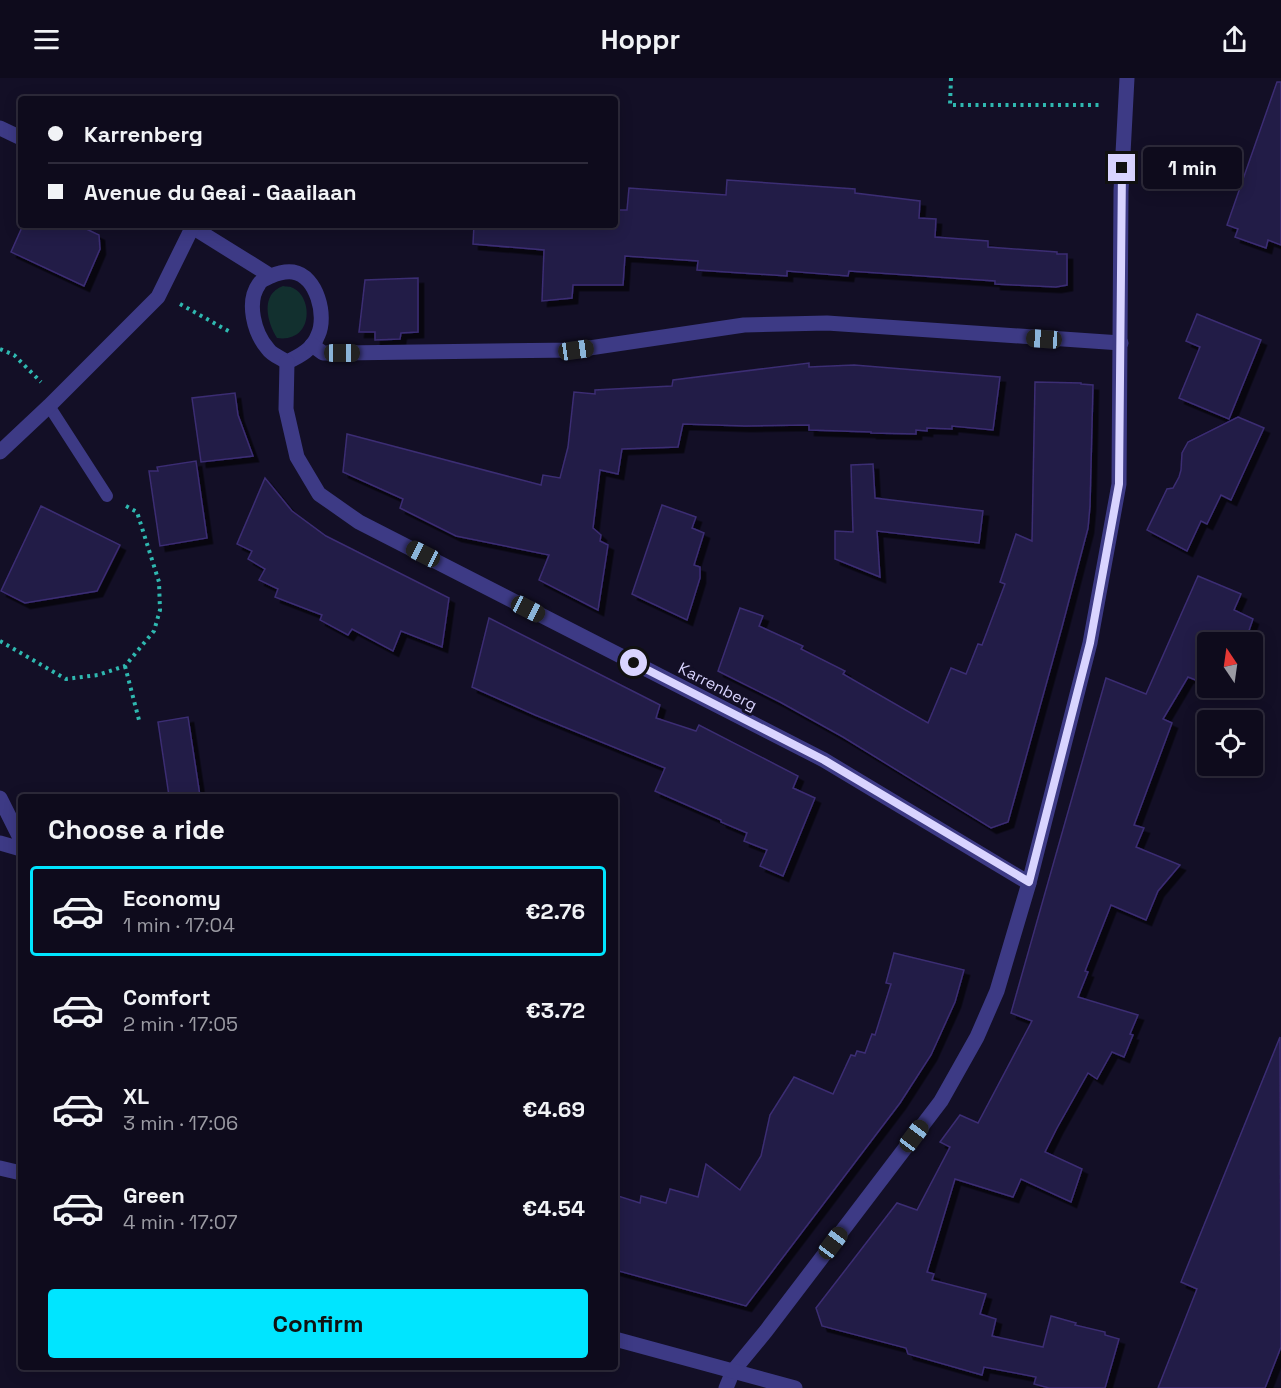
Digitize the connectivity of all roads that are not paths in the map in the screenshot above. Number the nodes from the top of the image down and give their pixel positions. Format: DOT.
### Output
graph roads {
  1 [pos="1127,78"];
  2 [pos="0,128"];
  3 [pos="18,137"];
  4 [pos="189,228"];
  5 [pos="193,228"];
  6 [pos="271,276"];
  7 [pos="1120,344"];
  8 [pos="312,345"];
  9 [pos="287,362"];
  10 [pos="49,406"];
  11 [pos="0,452"];
  12 [pos="107,496"];
  13 [pos="0,798"];
  14 [pos="18,834"];
  15 [pos="0,843"];
  16 [pos="18,848"];
  17 [pos="1029,882"];
  18 [pos="0,1168"];
  19 [pos="18,1172"];
  20 [pos="618,1340"];
  21 [pos="733,1371"];
  22 [pos="726,1388"];
  23 [pos="795,1388"];
  1 -- 7 [label="street"];
  2 -- 3 [label="street"];
  4 -- 10 [label="street"];
  5 -- 6 [label="street"];
  6 -- 8 [label="street"];
  6 -- 9 [label="street"];
  7 -- 8 [label="street"];
  7 -- 17 [label="street"];
  8 -- 9 [label="street"];
  9 -- 17 [label="street, Karrenberg"];
  10 -- 11 [label="street"];
  10 -- 12 [label="lane"];
  13 -- 14 [label="street"];
  15 -- 16 [label="street"];
  17 -- 21 [label="street"];
  18 -- 19 [label="street"];
  20 -- 21 [label="street"];
  21 -- 22 [label="street"];
  21 -- 23 [label="street"];
}
